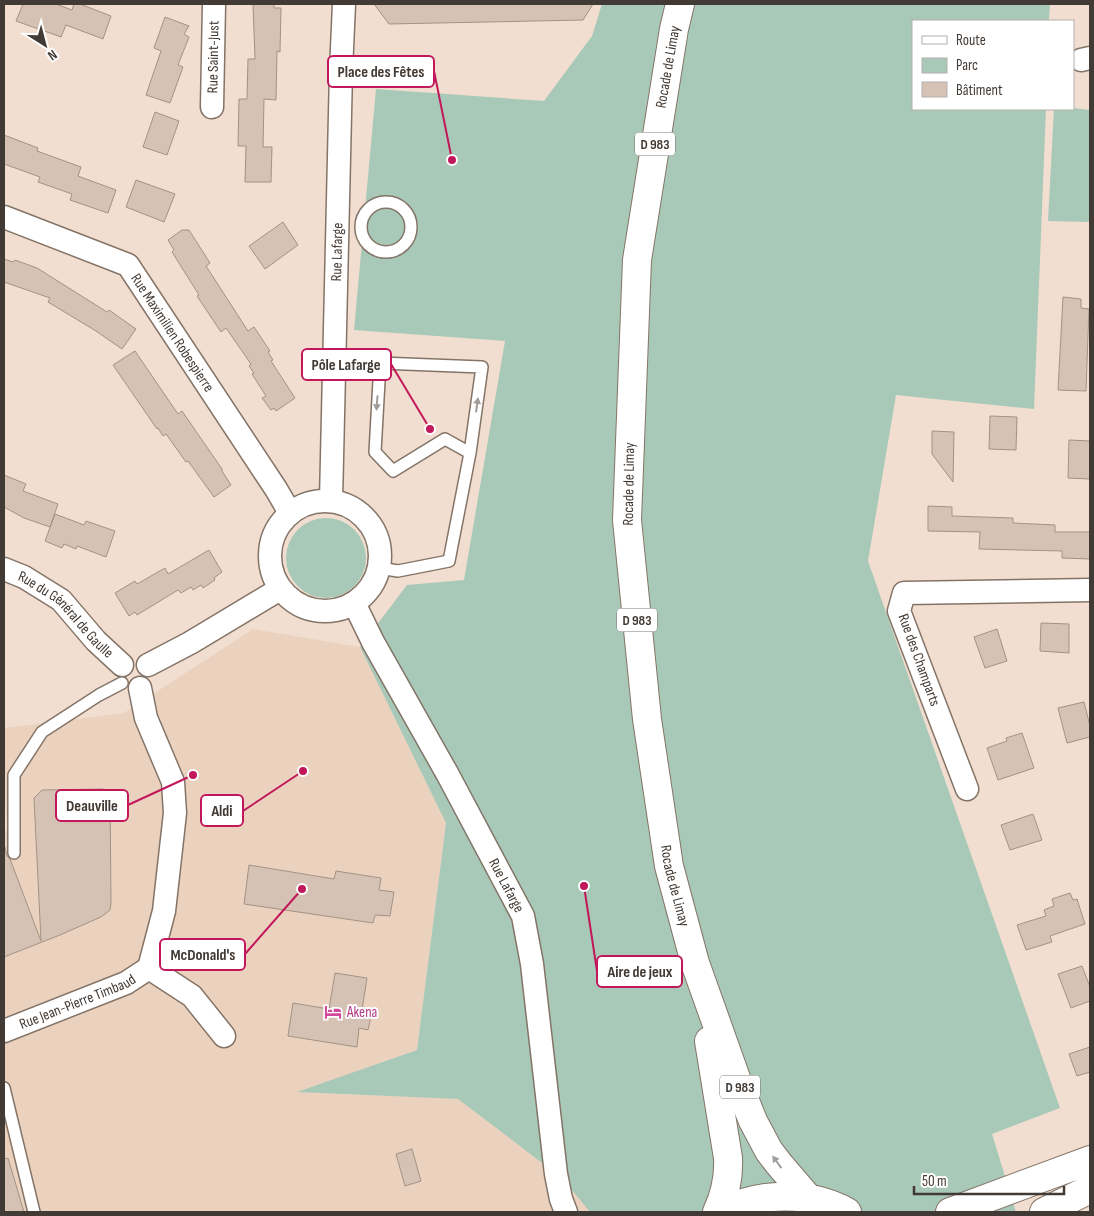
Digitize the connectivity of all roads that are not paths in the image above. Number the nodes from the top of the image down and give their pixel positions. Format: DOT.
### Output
graph roads {
  1 [pos="212,4"];
  2 [pos="344,4"];
  3 [pos="680,4"];
  4 [pos="212,107"];
  5 [pos="4,217"];
  6 [pos="349,230"];
  7 [pos="470,453"];
  8 [pos="331,501"];
  9 [pos="290,513"];
  10 [pos="379,568"];
  11 [pos="4,569"];
  12 [pos="280,589"];
  13 [pos="1090,590"];
  14 [pos="354,603"];
  15 [pos="128,679"];
  16 [pos="968,789"];
  17 [pos="14,853"];
  18 [pos="695,963"];
  19 [pos="149,968"];
  20 [pos="4,1031"];
  21 [pos="224,1036"];
  22 [pos="4,1088"];
  23 [pos="1090,1160"];
  24 [pos="1090,1189"];
  25 [pos="809,1199"];
  26 [pos="567,1208"];
  27 [pos="34,1212"];
  28 [pos="719,1212"];
  29 [pos="846,1212"];
  30 [pos="950,1212"];
  31 [pos="1044,1212"];
  1 -- 4 [label="street, Rue Saint-Just"];
  2 -- 6 [label="street, Rue Lafarge"];
  3 -- 18 [label="main road, Rocade de Limay / D 983"];
  5 -- 9 [label="street, Rue Maximilien Robespierre"];
  6 -- 6 [label="lane"];
  6 -- 8 [label="street, Rue Lafarge"];
  7 -- 7 [label="lane, one-way"];
  7 -- 10 [label="lane"];
  8 -- 9 [label="street"];
  8 -- 10 [label="street"];
  9 -- 12 [label="street"];
  10 -- 14 [label="street"];
  11 -- 15 [label="street, Rue du Général de Gaulle"];
  12 -- 14 [label="street"];
  12 -- 15 [label="street"];
  13 -- 16 [label="street, Rue des Champarts"];
  14 -- 26 [label="street, Rue Lafarge"];
  15 -- 17 [label="lane"];
  15 -- 19 [label="street, Rue Jean-Pierre Timbaud"];
  25 -- 18 [label="main road, Rocade de Limay / D 983, one-way"];
  18 -- 28 [label="main road, Rocade de Limay / D 983"];
  19 -- 20 [label="street, Rue Jean-Pierre Timbaud"];
  19 -- 21 [label="street, Rue Jean-Pierre Timbaud"];
  22 -- 27 [label="lane"];
  23 -- 30 [label="main road"];
  24 -- 31 [label="main road"];
  25 -- 28 [label="main road"];
  25 -- 29 [label="main road"];
}
